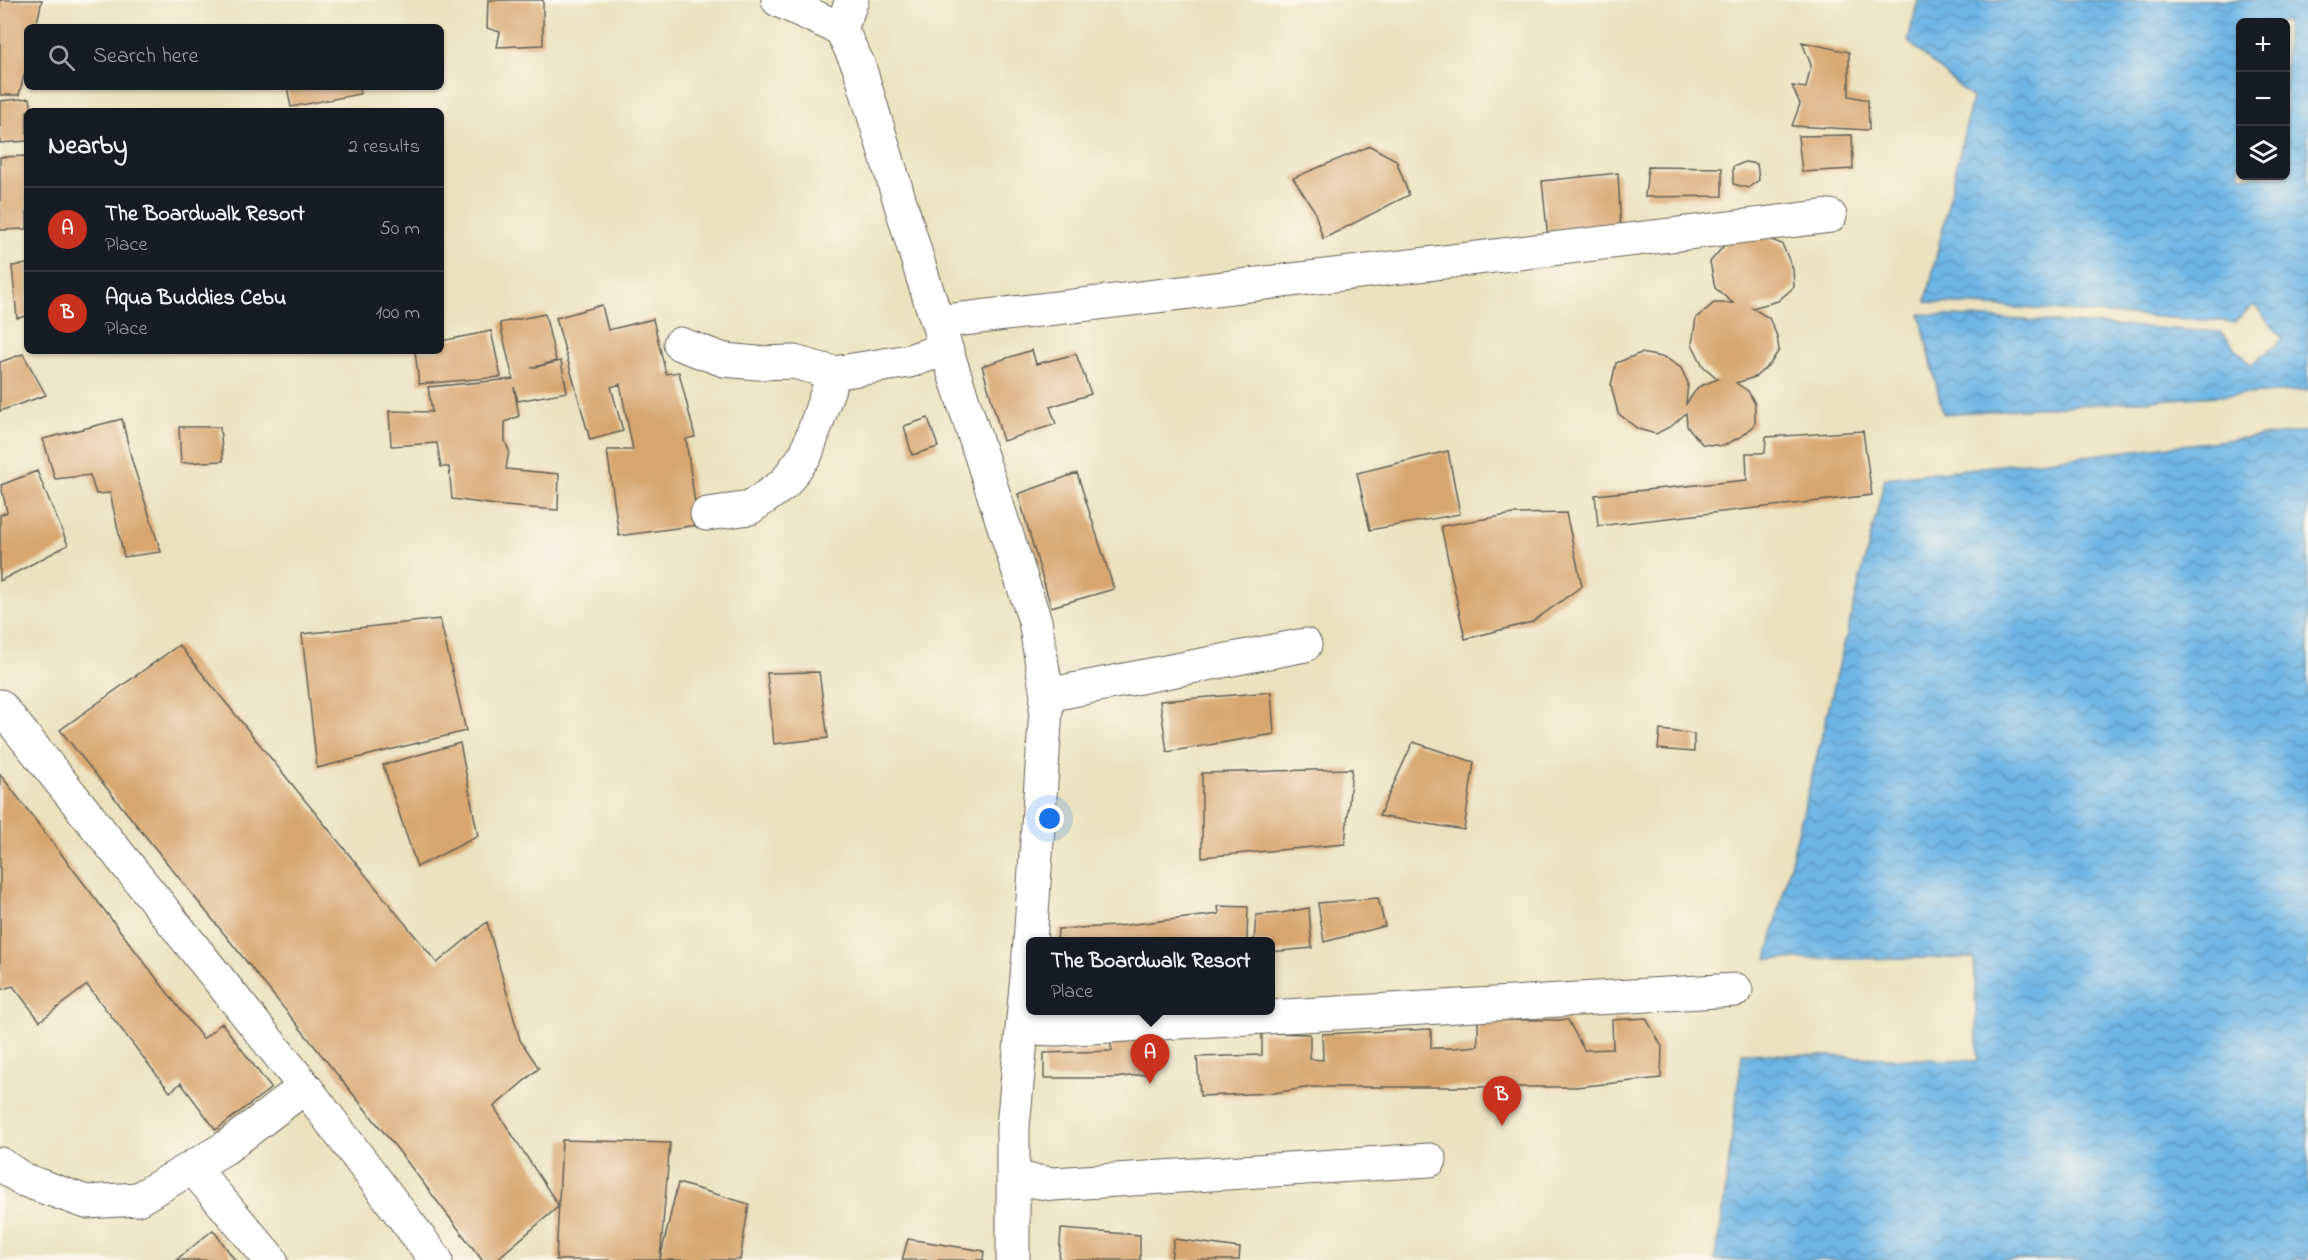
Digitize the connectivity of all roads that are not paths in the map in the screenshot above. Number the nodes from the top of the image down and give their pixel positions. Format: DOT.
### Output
graph roads {
  1 [pos="778,0"];
  2 [pos="847,15"];
  3 [pos="1830,216"];
  4 [pos="942,335"];
  5 [pos="680,344"];
  6 [pos="834,373"];
  7 [pos="707,514"];
  8 [pos="1305,645"];
  9 [pos="1047,695"];
  10 [pos="0,706"];
  11 [pos="1030,937"];
  12 [pos="1026,985"];
  13 [pos="1736,990"];
  14 [pos="1022,1028"];
  15 [pos="305,1087"];
  16 [pos="1431,1161"];
  17 [pos="0,1164"];
  18 [pos="192,1167"];
  19 [pos="1013,1178"];
  20 [pos="271,1260"];
  21 [pos="436,1260"];
  22 [pos="1013,1260"];
  1 -- 2 [label="street"];
  2 -- 4 [label="street"];
  3 -- 4 [label="street"];
  4 -- 6 [label="street"];
  4 -- 9 [label="street"];
  5 -- 6 [label="street"];
  6 -- 7 [label="street"];
  8 -- 9 [label="street"];
  9 -- 11 [label="street"];
  10 -- 15 [label="street"];
  12 -- 14 [label="street"];
  13 -- 14 [label="street"];
  14 -- 19 [label="street"];
  15 -- 18 [label="street"];
  15 -- 21 [label="street"];
  16 -- 19 [label="street"];
  17 -- 18 [label="street"];
  18 -- 20 [label="street"];
  19 -- 22 [label="street"];
}
